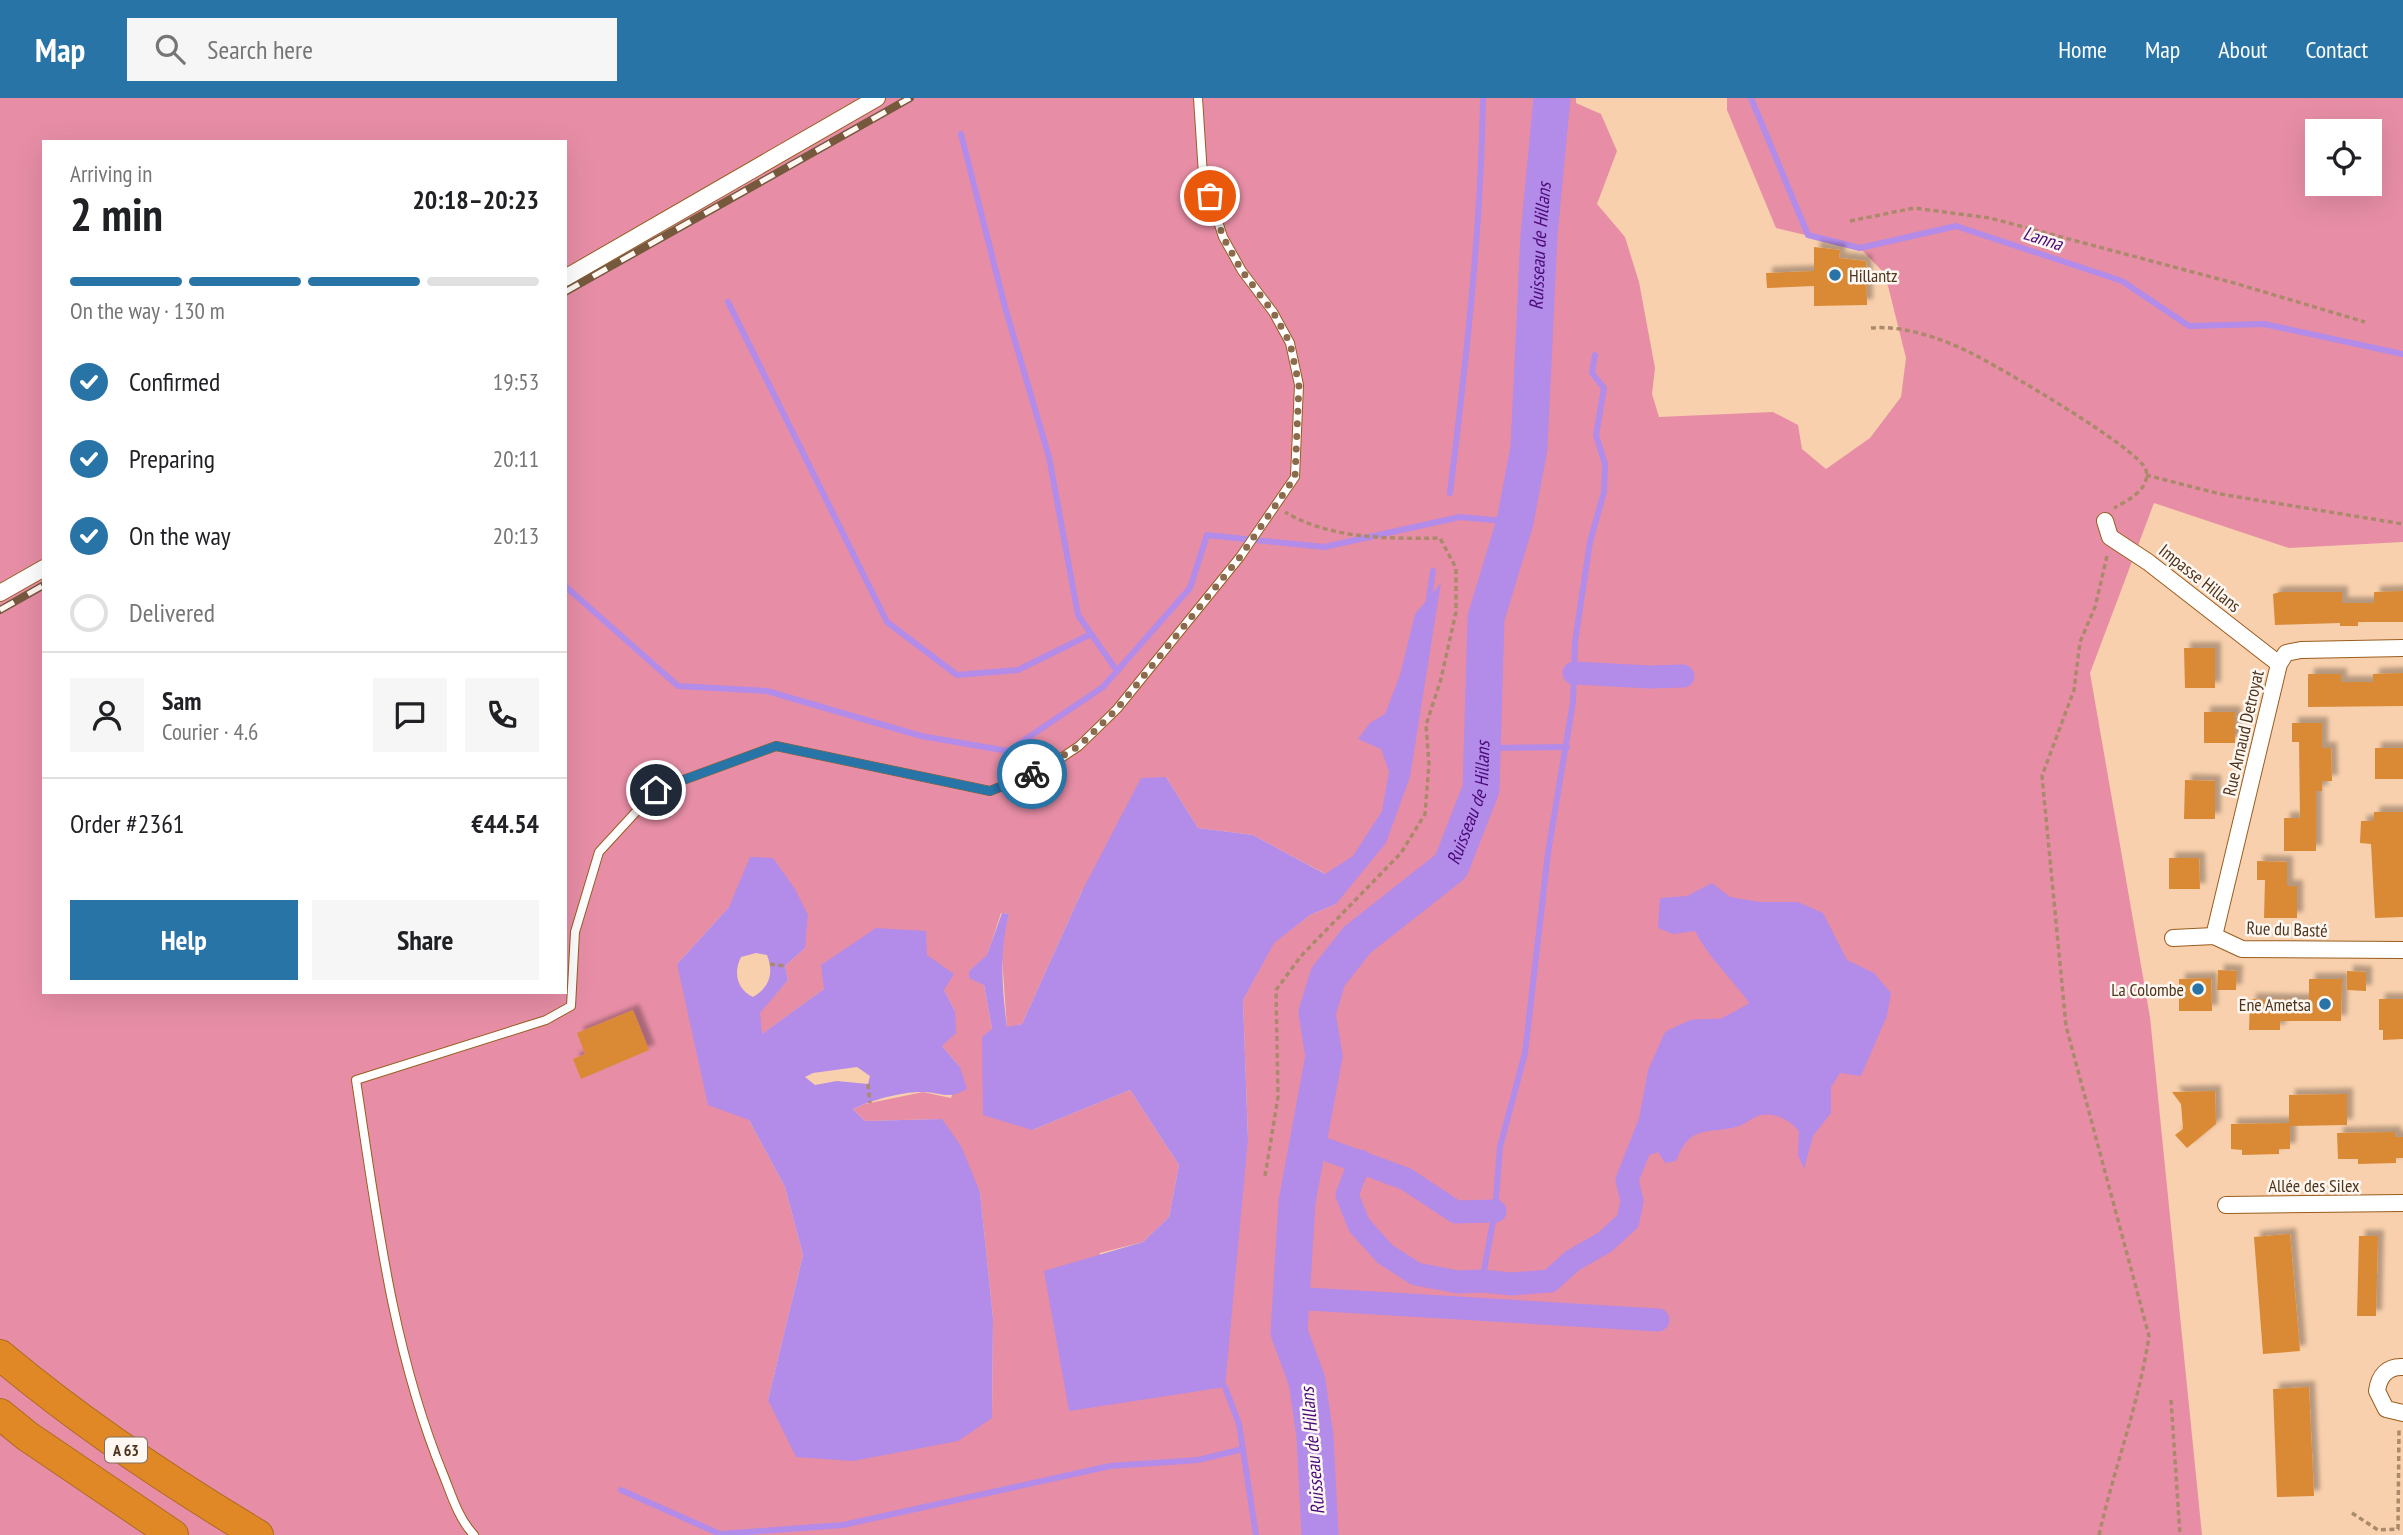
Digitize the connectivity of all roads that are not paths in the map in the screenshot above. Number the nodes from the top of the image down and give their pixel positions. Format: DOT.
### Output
graph roads {
  1 [pos="877,98"];
  2 [pos="1198,98"];
  3 [pos="567,277"];
  4 [pos="2105,521"];
  5 [pos="42,569"];
  6 [pos="0,593"];
  7 [pos="2403,648"];
  8 [pos="2279,664"];
  9 [pos="2214,936"];
  10 [pos="2173,938"];
  11 [pos="2403,950"];
  12 [pos="2403,1203"];
  13 [pos="2226,1205"];
  14 [pos="0,1355"];
  15 [pos="2403,1367"];
  16 [pos="0,1413"];
  17 [pos="2401,1413"];
  18 [pos="173,1535"];
  19 [pos="258,1535"];
  20 [pos="474,1535"];
  1 -- 3 [label="street"];
  2 -- 20 [label="lane"];
  4 -- 8 [label="street, Impasse Hillans"];
  5 -- 6 [label="street"];
  7 -- 8 [label="street, Rue Arnaud Detroyat"];
  8 -- 9 [label="street, Rue Arnaud Detroyat"];
  9 -- 10 [label="street, Rue du Basté"];
  9 -- 11 [label="street, Rue du Basté"];
  12 -- 13 [label="street, Allée des Silex"];
  14 -- 19 [label="highway, A 63"];
  15 -- 17 [label="street"];
  16 -- 18 [label="highway, A 63"];
}
